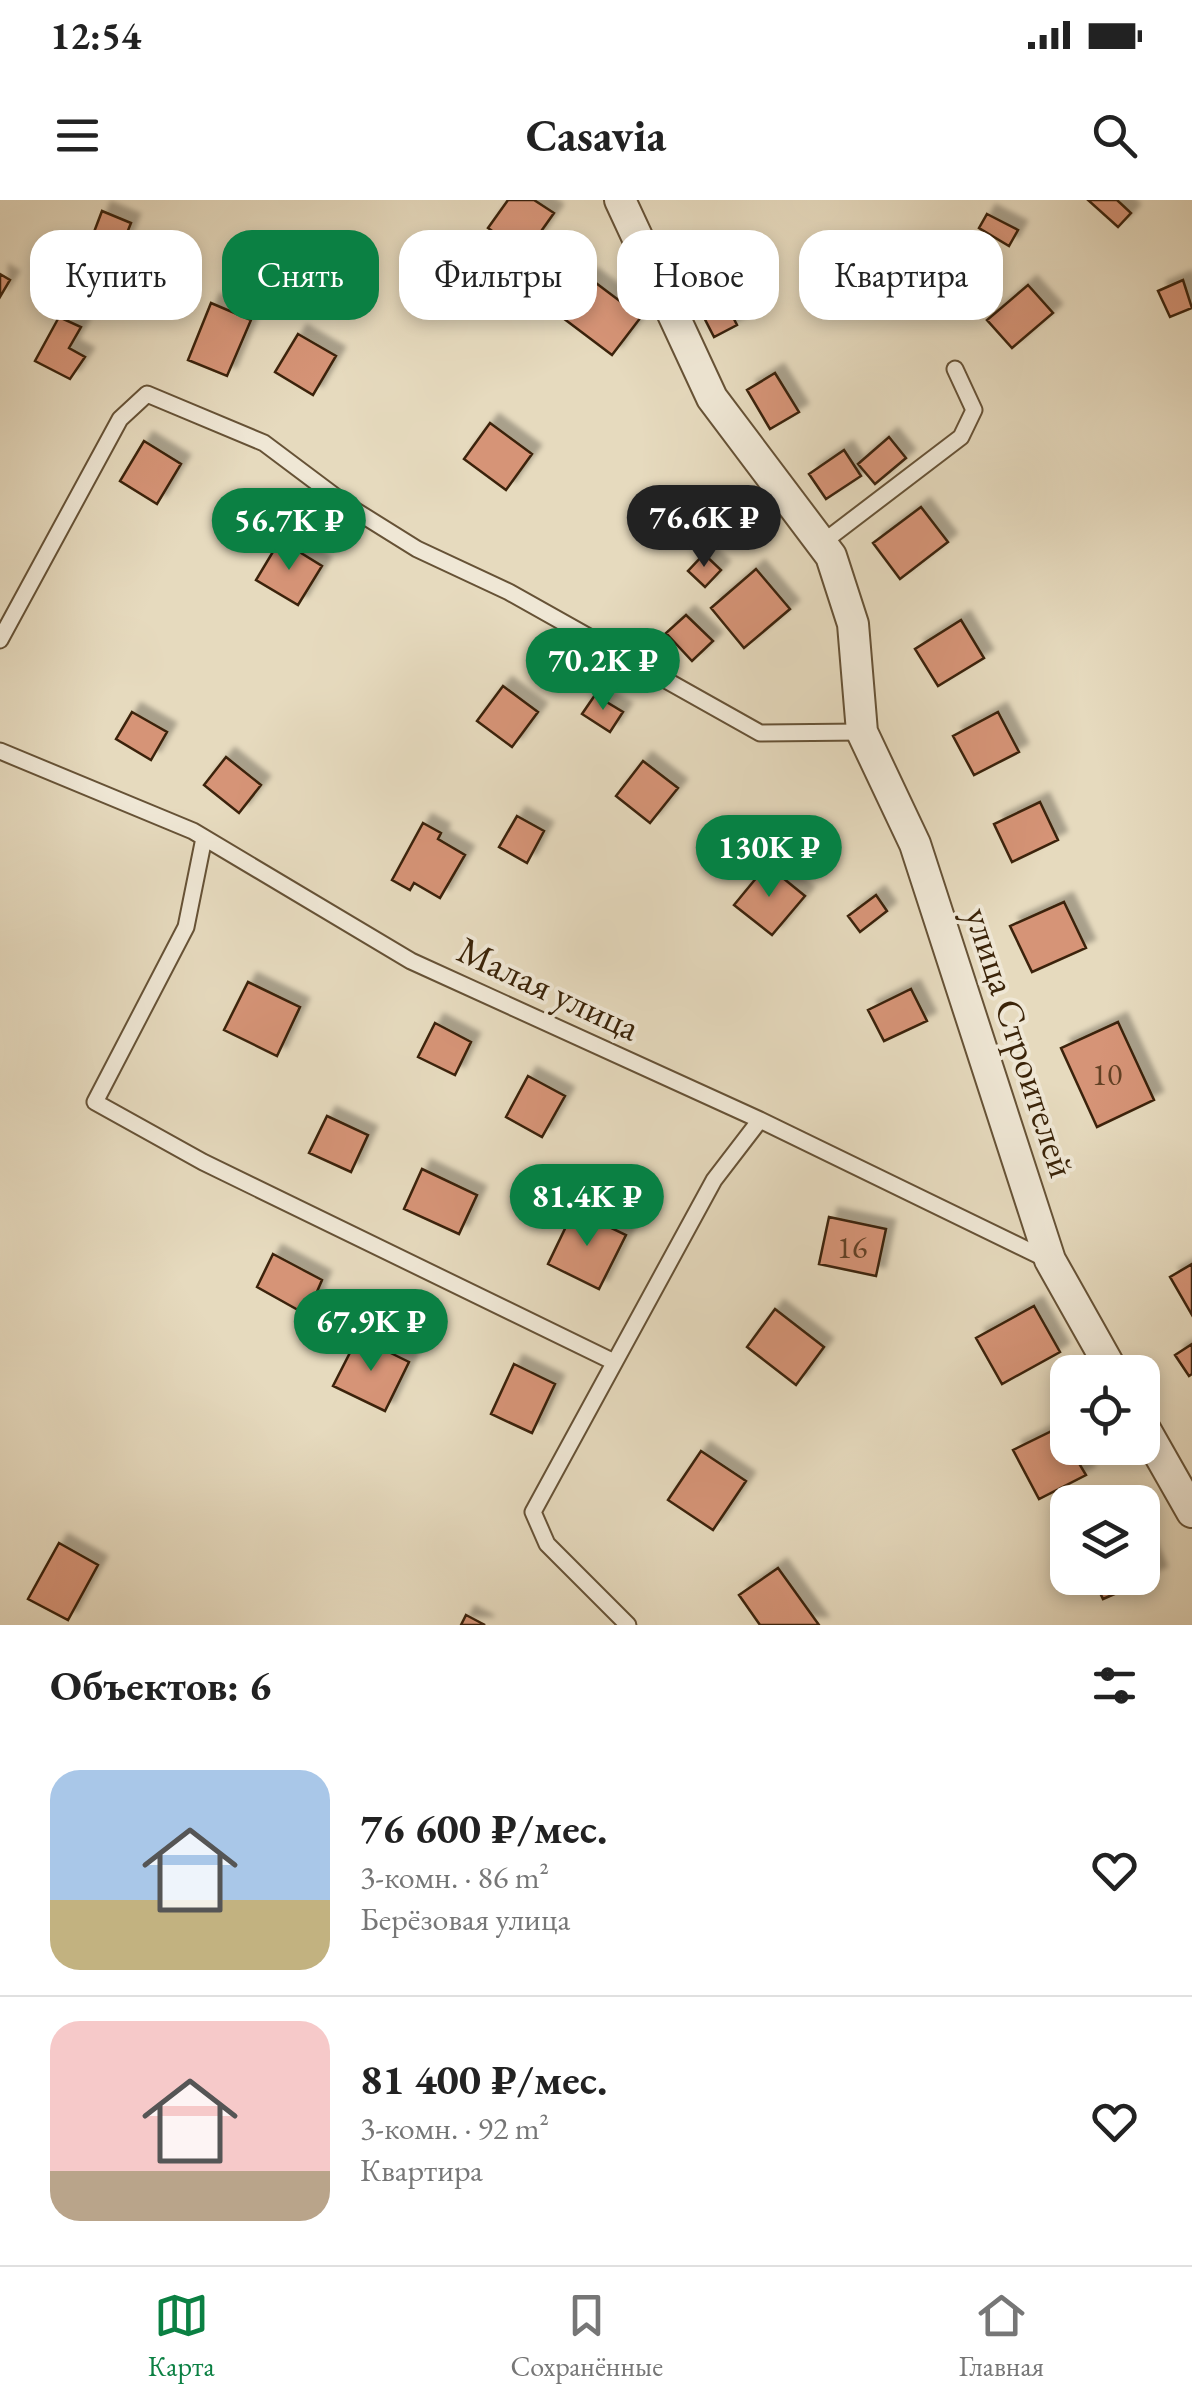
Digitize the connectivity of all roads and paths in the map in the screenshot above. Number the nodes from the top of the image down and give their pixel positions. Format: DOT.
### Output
graph roads {
  1 [pos="620,200"];
  2 [pos="955,370"];
  3 [pos="822,543"];
  4 [pos="0,640"];
  5 [pos="862,732"];
  6 [pos="0,751"];
  7 [pos="204,838"];
  8 [pos="760,1120"];
  9 [pos="1050,1260"];
  10 [pos="1103,1355"];
  11 [pos="614,1362"];
  12 [pos="1160,1456"];
  13 [pos="1192,1512"];
  14 [pos="628,1625"];
  1 -- 3 [label="street"];
  2 -- 3 [label="lane"];
  3 -- 5 [label="street"];
  4 -- 5 [label="lane"];
  5 -- 9 [label="street, улица Строителей"];
  6 -- 7 [label="lane, Малая улица"];
  7 -- 8 [label="lane, Малая улица"];
  7 -- 11 [label="lane"];
  8 -- 9 [label="lane, Малая улица"];
  8 -- 11 [label="lane"];
  9 -- 10 [label="street, улица Строителей"];
  11 -- 14 [label="lane"];
  12 -- 13 [label="street"];
}
